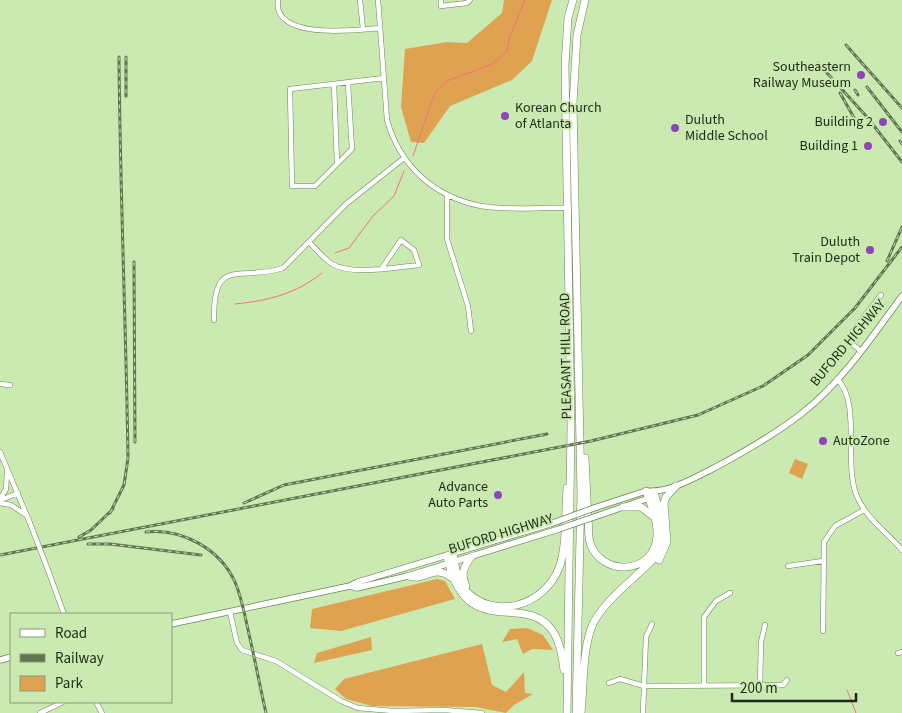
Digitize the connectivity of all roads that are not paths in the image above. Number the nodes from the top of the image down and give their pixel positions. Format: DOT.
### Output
graph roads {
  1 [pos="278,0"];
  2 [pos="360,0"];
  3 [pos="378,0"];
  4 [pos="441,0"];
  5 [pos="470,0"];
  6 [pos="573,0"];
  7 [pos="585,0"];
  8 [pos="380,28"];
  9 [pos="363,29"];
  10 [pos="384,78"];
  11 [pos="348,84"];
  12 [pos="334,85"];
  13 [pos="404,158"];
  14 [pos="338,163"];
  15 [pos="447,195"];
  16 [pos="571,208"];
  17 [pos="309,242"];
  18 [pos="382,268"];
  19 [pos="881,294"];
  20 [pos="902,296"];
  21 [pos="214,320"];
  22 [pos="471,331"];
  23 [pos="861,351"];
  24 [pos="838,378"];
  25 [pos="0,384"];
  26 [pos="10,385"];
  27 [pos="580,403"];
  28 [pos="571,425"];
  29 [pos="0,452"];
  30 [pos="7,471"];
  31 [pos="676,486"];
  32 [pos="654,492"];
  33 [pos="18,493"];
  34 [pos="648,495"];
  35 [pos="0,501"];
  36 [pos="623,507"];
  37 [pos="864,510"];
  38 [pos="28,516"];
  39 [pos="654,517"];
  40 [pos="902,550"];
  41 [pos="472,556"];
  42 [pos="451,559"];
  43 [pos="823,561"];
  44 [pos="788,566"];
  45 [pos="408,576"];
  46 [pos="453,579"];
  47 [pos="350,586"];
  48 [pos="730,593"];
  49 [pos="613,598"];
  50 [pos="515,606"];
  51 [pos="230,612"];
  52 [pos="64,613"];
  53 [pos="172,624"];
  54 [pos="652,624"];
  55 [pos="765,625"];
  56 [pos="823,631"];
  57 [pos="787,680"];
  58 [pos="610,683"];
  59 [pos="704,685"];
  60 [pos="760,685"];
  61 [pos="644,686"];
  62 [pos="567,688"];
  63 [pos="61,703"];
  64 [pos="40,713"];
  65 [pos="482,713"];
  66 [pos="567,713"];
  67 [pos="576,713"];
  68 [pos="581,713"];
  69 [pos="644,713"];
  1 -- 9 [label="street"];
  2 -- 9 [label="street"];
  3 -- 8 [label="street"];
  4 -- 5 [label="street"];
  6 -- 16 [label="highway, PLEASANT HILL ROAD"];
  7 -- 16 [label="highway, PLEASANT HILL ROAD"];
  8 -- 9 [label="street"];
  8 -- 10 [label="street"];
  10 -- 11 [label="street"];
  10 -- 13 [label="street"];
  11 -- 12 [label="street"];
  11 -- 14 [label="street"];
  12 -- 14 [label="street"];
  12 -- 14 [label="street"];
  13 -- 15 [label="street"];
  13 -- 17 [label="street"];
  15 -- 16 [label="street"];
  15 -- 22 [label="street"];
  16 -- 27 [label="highway, PLEASANT HILL ROAD"];
  16 -- 28 [label="highway, PLEASANT HILL ROAD"];
  17 -- 18 [label="street"];
  17 -- 21 [label="street"];
  18 -- 18 [label="street"];
  19 -- 23 [label="street"];
  20 -- 23 [label="main road, BUFORD HIGHWAY"];
  23 -- 24 [label="main road, BUFORD HIGHWAY"];
  24 -- 31 [label="main road, BUFORD HIGHWAY"];
  24 -- 37 [label="street"];
  25 -- 26 [label="street"];
  27 -- 39 [label="highway"];
  27 -- 67 [label="highway, PLEASANT HILL ROAD"];
  28 -- 50 [label="highway"];
  28 -- 62 [label="highway, PLEASANT HILL ROAD"];
  29 -- 30 [label="street"];
  30 -- 33 [label="street"];
  30 -- 35 [label="street"];
  31 -- 32 [label="main road, BUFORD HIGHWAY"];
  31 -- 49 [label="highway"];
  32 -- 34 [label="main road, BUFORD HIGHWAY"];
  32 -- 49 [label="highway"];
  33 -- 35 [label="street"];
  33 -- 38 [label="street"];
  34 -- 36 [label="main road, BUFORD HIGHWAY"];
  34 -- 39 [label="highway"];
  34 -- 42 [label="main road, BUFORD HIGHWAY, bridge"];
  35 -- 38 [label="street"];
  36 -- 39 [label="highway"];
  36 -- 41 [label="main road, BUFORD HIGHWAY, bridge"];
  37 -- 40 [label="street"];
  37 -- 43 [label="street"];
  38 -- 52 [label="street, bridge"];
  41 -- 42 [label="main road, BUFORD HIGHWAY"];
  41 -- 50 [label="highway"];
  42 -- 45 [label="main road, BUFORD HIGHWAY"];
  42 -- 46 [label="highway"];
  42 -- 47 [label="main road, BUFORD HIGHWAY"];
  42 -- 50 [label="highway"];
  43 -- 44 [label="street"];
  43 -- 56 [label="street"];
  45 -- 46 [label="highway"];
  45 -- 47 [label="main road, BUFORD HIGHWAY"];
  46 -- 62 [label="highway"];
  47 -- 51 [label="main road, BUFORD HIGHWAY"];
  48 -- 59 [label="street"];
  49 -- 68 [label="highway"];
  51 -- 53 [label="main road, BUFORD HIGHWAY"];
  51 -- 65 [label="street"];
  54 -- 61 [label="street"];
  55 -- 60 [label="street"];
  57 -- 60 [label="street"];
  58 -- 61 [label="street"];
  59 -- 60 [label="street"];
  59 -- 61 [label="street"];
  61 -- 69 [label="street"];
  62 -- 66 [label="highway, PLEASANT HILL ROAD"];
  63 -- 64 [label="street"];
}
